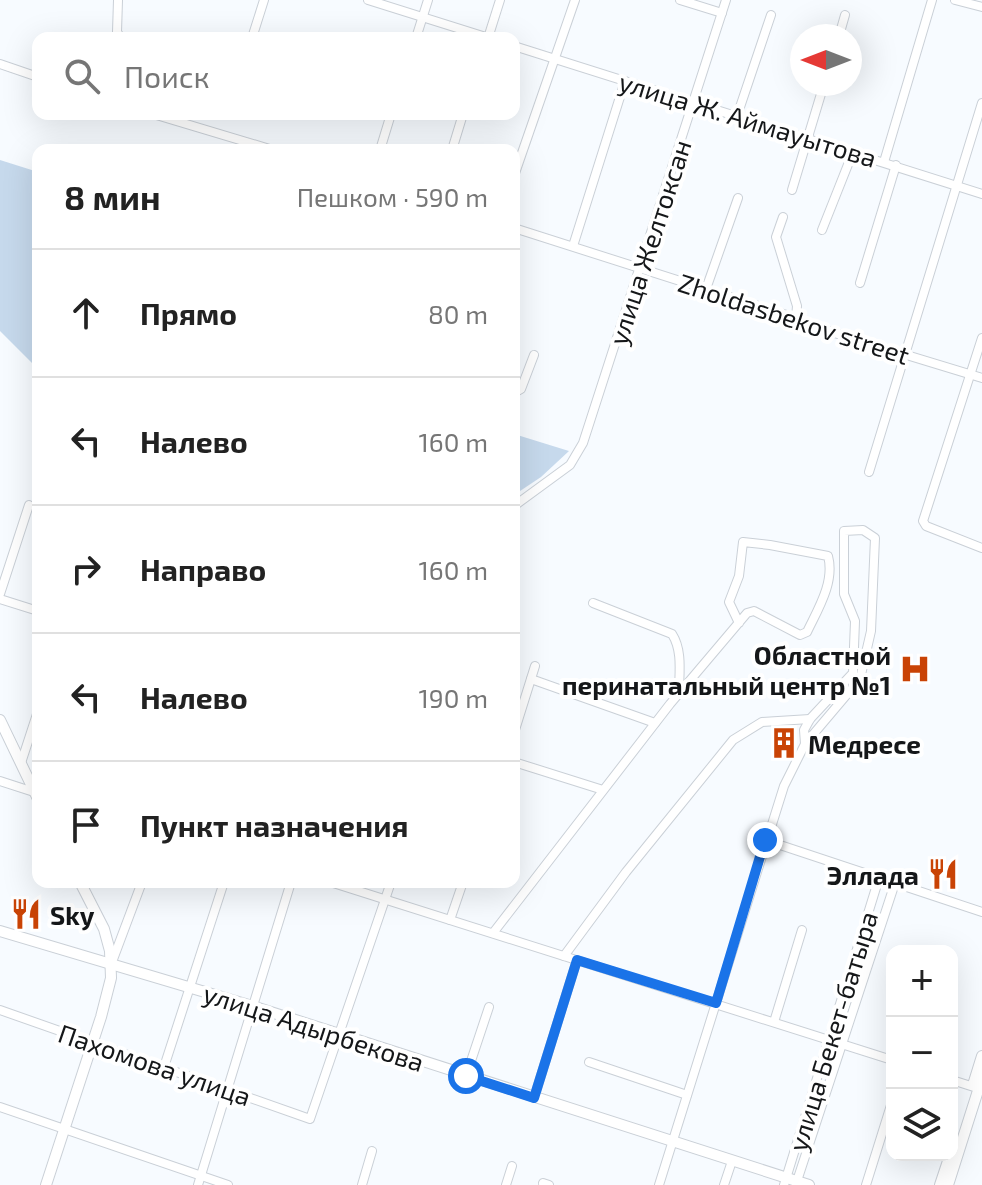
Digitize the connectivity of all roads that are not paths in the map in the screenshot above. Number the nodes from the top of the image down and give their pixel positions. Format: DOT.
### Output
graph roads {
  1 [pos="118,0"];
  2 [pos="264,0"];
  3 [pos="368,0"];
  4 [pos="428,0"];
  5 [pos="500,0"];
  6 [pos="575,0"];
  7 [pos="680,0"];
  8 [pos="726,0"];
  9 [pos="932,0"];
  10 [pos="955,0"];
  11 [pos="982,7"];
  12 [pos="722,13"];
  13 [pos="771,15"];
  14 [pos="845,15"];
  15 [pos="423,17"];
  16 [pos="842,24"];
  17 [pos="117,32"];
  18 [pos="254,32"];
  19 [pos="418,32"];
  20 [pos="469,32"];
  21 [pos="490,32"];
  22 [pos="520,48"];
  23 [pos="555,59"];
  24 [pos="0,64"];
  25 [pos="32,75"];
  26 [pos="625,81"];
  27 [pos="820,96"];
  28 [pos="694,102"];
  29 [pos="982,103"];
  30 [pos="737,116"];
  31 [pos="173,120"];
  32 [pos="389,120"];
  33 [pos="461,120"];
  34 [pos="808,138"];
  35 [pos="253,144"];
  36 [pos="382,144"];
  37 [pos="454,144"];
  38 [pos="853,152"];
  39 [pos="520,159"];
  40 [pos="884,162"];
  41 [pos="896,165"];
  42 [pos="957,185"];
  43 [pos="792,190"];
  44 [pos="982,194"];
  45 [pos="738,198"];
  46 [pos="783,217"];
  47 [pos="520,230"];
  48 [pos="822,230"];
  49 [pos="573,246"];
  50 [pos="641,268"];
  51 [pos="860,283"];
  52 [pos="706,289"];
  53 [pos="796,318"];
  54 [pos="982,338"];
  55 [pos="906,354"];
  56 [pos="534,355"];
  57 [pos="971,375"];
  58 [pos="982,378"];
  59 [pos="520,390"];
  60 [pos="869,472"];
  61 [pos="520,502"];
  62 [pos="29,505"];
  63 [pos="982,548"];
  64 [pos="0,597"];
  65 [pos="593,603"];
  66 [pos="32,609"];
  67 [pos="739,623"];
  68 [pos="535,666"];
  69 [pos="531,679"];
  70 [pos="679,693"];
  71 [pos="520,714"];
  72 [pos="812,718"];
  73 [pos="0,720"];
  74 [pos="655,723"];
  75 [pos="32,729"];
  76 [pos="805,744"];
  77 [pos="21,763"];
  78 [pos="520,764"];
  79 [pos="0,781"];
  80 [pos="32,784"];
  81 [pos="603,790"];
  82 [pos="32,792"];
  83 [pos="765,840"];
  84 [pos="879,878"];
  85 [pos="895,883"];
  86 [pos="83,888"];
  87 [pos="140,888"];
  88 [pos="222,888"];
  89 [pos="289,888"];
  90 [pos="349,888"];
  91 [pos="389,888"];
  92 [pos="461,888"];
  93 [pos="385,899"];
  94 [pos="982,912"];
  95 [pos="450,920"];
  96 [pos="802,930"];
  97 [pos="0,931"];
  98 [pos="493,933"];
  99 [pos="564,956"];
  100 [pos="577,960"];
  101 [pos="112,963"];
  102 [pos="190,987"];
  103 [pos="716,1003"];
  104 [pos="252,1006"];
  105 [pos="489,1007"];
  106 [pos="0,1010"];
  107 [pos="774,1022"];
  108 [pos="339,1035"];
  109 [pos="829,1040"];
  110 [pos="93,1043"];
  111 [pos="842,1044"];
  112 [pos="982,1056"];
  113 [pos="886,1058"];
  114 [pos="589,1062"];
  115 [pos="164,1067"];
  116 [pos="466,1076"];
  117 [pos="958,1081"];
  118 [pos="979,1085"];
  119 [pos="227,1089"];
  120 [pos="687,1095"];
  121 [pos="534,1098"];
  122 [pos="0,1107"];
  123 [pos="886,1121"];
  124 [pos="64,1131"];
  125 [pos="958,1135"];
  126 [pos="672,1143"];
  127 [pos="372,1151"];
  128 [pos="732,1161"];
  129 [pos="948,1161"];
  130 [pos="512,1166"];
  131 [pos="199,1180"];
  132 [pos="791,1182"];
  133 [pos="46,1185"];
  134 [pos="228,1185"];
  135 [pos="362,1185"];
  136 [pos="506,1185"];
  137 [pos="659,1185"];
  138 [pos="724,1185"];
  139 [pos="809,1185"];
  140 [pos="866,1185"];
  141 [pos="940,1185"];
  142 [pos="948,1185"];
  1 -- 17 [label="street"];
  2 -- 18 [label="street"];
  3 -- 15 [label="street"];
  4 -- 15 [label="street"];
  5 -- 21 [label="street"];
  6 -- 23 [label="street"];
  7 -- 12 [label="street"];
  8 -- 12 [label="street, улица Желтоксан"];
  9 -- 40 [label="street"];
  10 -- 11 [label="street"];
  12 -- 28 [label="street, улица Желтоксан"];
  13 -- 30 [label="street"];
  14 -- 16 [label="street"];
  15 -- 19 [label="street"];
  15 -- 20 [label="street"];
  22 -- 23 [label="street, улица Ж. Аймауытова"];
  23 -- 26 [label="street, улица Ж. Аймауытова"];
  23 -- 39 [label="street"];
  24 -- 25 [label="street"];
  26 -- 28 [label="street, улица Ж. Аймауытова"];
  26 -- 49 [label="street"];
  27 -- 34 [label="street"];
  28 -- 30 [label="street, улица Ж. Аймауытова"];
  28 -- 50 [label="street, улица Желтоксан"];
  29 -- 42 [label="street"];
  30 -- 34 [label="street, улица Ж. Аймауытова"];
  31 -- 35 [label="street"];
  32 -- 36 [label="street"];
  33 -- 37 [label="street"];
  34 -- 38 [label="street, улица Ж. Аймауытова"];
  34 -- 43 [label="street"];
  38 -- 40 [label="street, улица Ж. Аймауытова"];
  38 -- 48 [label="street"];
  40 -- 41 [label="street, улица Ж. Аймауытова"];
  41 -- 42 [label="street, улица Ж. Аймауытова"];
  41 -- 51 [label="street"];
  42 -- 44 [label="street, улица Ж. Аймауытова"];
  42 -- 55 [label="street"];
  45 -- 52 [label="street"];
  46 -- 53 [label="street"];
  47 -- 49 [label="street, Zholdasbekov street"];
  49 -- 50 [label="street, Zholdasbekov street"];
  50 -- 52 [label="street, Zholdasbekov street"];
  50 -- 61 [label="street, улица Желтоксан"];
  52 -- 53 [label="street, Zholdasbekov street"];
  53 -- 55 [label="street, Zholdasbekov street"];
  54 -- 57 [label="street"];
  55 -- 57 [label="street, Zholdasbekov street"];
  55 -- 60 [label="street"];
  56 -- 59 [label="street"];
  57 -- 58 [label="street, Zholdasbekov street"];
  57 -- 63 [label="street"];
  62 -- 64 [label="street"];
  64 -- 66 [label="street"];
  65 -- 70 [label="street"];
  67 -- 67 [label="street"];
  67 -- 70 [label="street"];
  68 -- 69 [label="street"];
  69 -- 71 [label="street"];
  69 -- 74 [label="street"];
  70 -- 74 [label="street"];
  72 -- 76 [label="street"];
  72 -- 76 [label="street"];
  72 -- 99 [label="street"];
  73 -- 77 [label="main road"];
  74 -- 81 [label="street"];
  75 -- 77 [label="street"];
  76 -- 83 [label="street"];
  77 -- 80 [label="main road"];
  78 -- 81 [label="street"];
  79 -- 82 [label="street"];
  81 -- 98 [label="street"];
  83 -- 84 [label="street"];
  83 -- 103 [label="street"];
  84 -- 85 [label="street"];
  84 -- 109 [label="street, улица Бекет-батыра"];
  85 -- 94 [label="street"];
  85 -- 111 [label="street, улица Бекет-батыра"];
  86 -- 101 [label="main road"];
  87 -- 101 [label="street"];
  88 -- 102 [label="street"];
  89 -- 104 [label="street"];
  90 -- 93 [label="street"];
  91 -- 93 [label="street"];
  92 -- 95 [label="street"];
  93 -- 95 [label="street"];
  93 -- 108 [label="street"];
  95 -- 98 [label="street"];
  96 -- 107 [label="street"];
  97 -- 101 [label="main road, улица Адырбекова"];
  98 -- 99 [label="street"];
  99 -- 100 [label="street"];
  100 -- 103 [label="street"];
  100 -- 121 [label="street"];
  101 -- 102 [label="main road, улица Адырбекова"];
  101 -- 110 [label="main road"];
  102 -- 104 [label="main road, улица Адырбекова"];
  102 -- 115 [label="street"];
  103 -- 107 [label="street"];
  103 -- 120 [label="street"];
  104 -- 108 [label="main road, улица Адырбекова"];
  104 -- 119 [label="street"];
  105 -- 116 [label="street"];
  106 -- 110 [label="street, Пахомова улица"];
  107 -- 109 [label="street"];
  108 -- 116 [label="main road, улица Адырбекова"];
  108 -- 119 [label="street, Пахомова улица"];
  109 -- 111 [label="street"];
  109 -- 132 [label="street, улица Бекет-батыра"];
  110 -- 115 [label="street, Пахомова улица"];
  110 -- 124 [label="main road"];
  111 -- 113 [label="street"];
  111 -- 132 [label="street, улица Бекет-батыра"];
  112 -- 118 [label="main road"];
  114 -- 120 [label="street"];
  115 -- 119 [label="street, Пахомова улица"];
  116 -- 121 [label="main road, улица Адырбекова"];
  117 -- 118 [label="street"];
  118 -- 125 [label="main road"];
  118 -- 142 [label="main road"];
  119 -- 131 [label="street"];
  120 -- 126 [label="street"];
  121 -- 126 [label="main road, улица Адырбекова"];
  122 -- 124 [label="street"];
  123 -- 140 [label="street"];
  124 -- 131 [label="street"];
  124 -- 133 [label="main road"];
  126 -- 128 [label="main road, улица Адырбекова"];
  126 -- 137 [label="street"];
  127 -- 135 [label="street"];
  128 -- 132 [label="main road, улица Адырбекова"];
  128 -- 138 [label="street"];
  129 -- 141 [label="main road"];
  130 -- 136 [label="street"];
  131 -- 134 [label="street"];
  132 -- 139 [label="main road, улица Адырбекова"];
}
